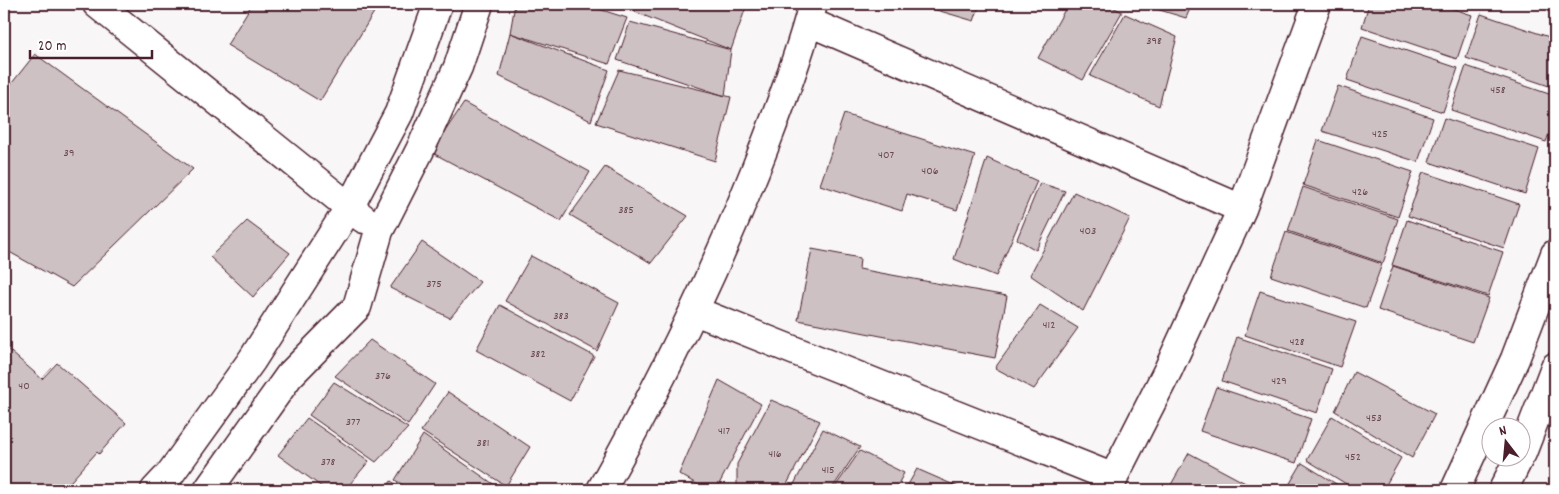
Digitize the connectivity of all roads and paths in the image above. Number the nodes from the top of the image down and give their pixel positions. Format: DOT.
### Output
graph roads {
  1 [pos="438,4"];
  2 [pos="479,4"];
  3 [pos="1317,4"];
  4 [pos="99,5"];
  5 [pos="811,13"];
  6 [pos="349,208"];
  7 [pos="1242,209"];
  8 [pos="379,231"];
  9 [pos="1555,254"];
  10 [pos="695,311"];
  11 [pos="1555,367"];
  12 [pos="1532,427"];
  13 [pos="1515,466"];
  14 [pos="1110,484"];
  15 [pos="155,490"];
  16 [pos="208,490"];
  17 [pos="601,490"];
  18 [pos="1455,490"];
  19 [pos="1503,490"];
  1 -- 6 [label="street"];
  2 -- 8 [label="street"];
  3 -- 7 [label="street"];
  4 -- 6 [label="street"];
  5 -- 7 [label="street"];
  5 -- 10 [label="street"];
  6 -- 8 [label="street"];
  6 -- 15 [label="street"];
  7 -- 14 [label="street"];
  8 -- 16 [label="street"];
  9 -- 18 [label="street"];
  10 -- 14 [label="street"];
  10 -- 17 [label="street"];
  11 -- 12 [label="street"];
  13 -- 19 [label="street"];
}
